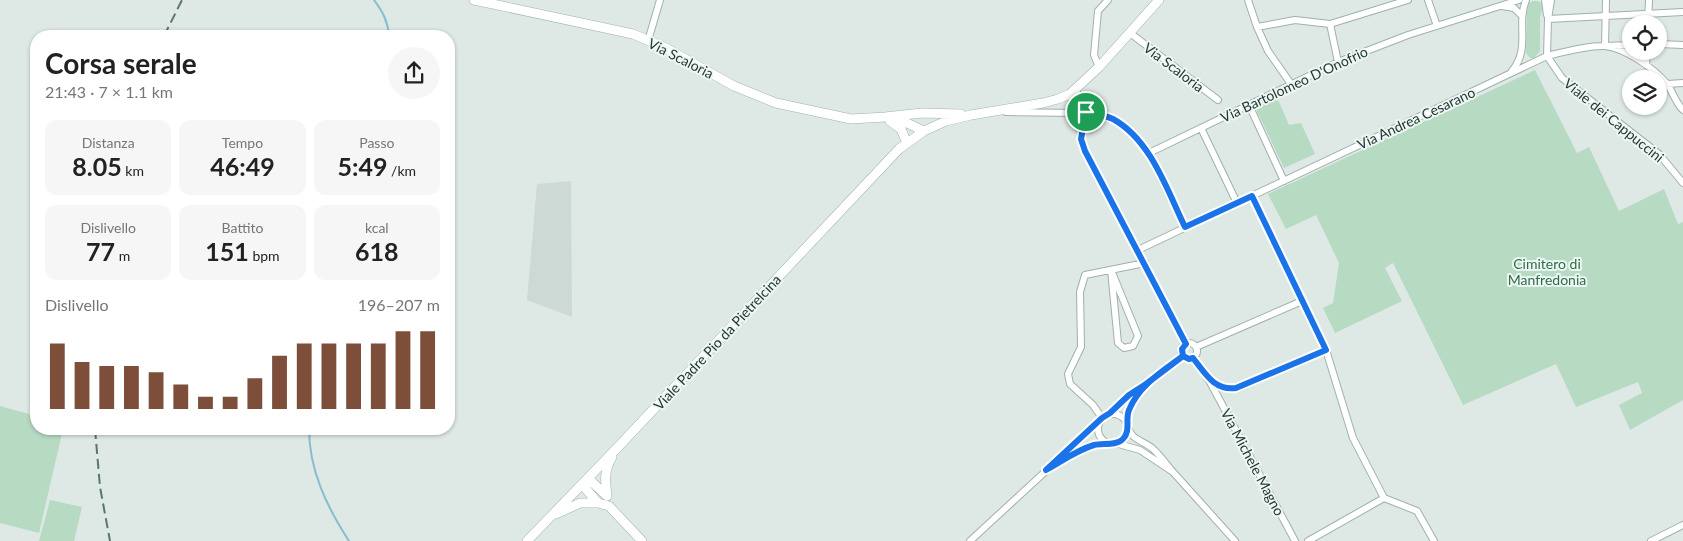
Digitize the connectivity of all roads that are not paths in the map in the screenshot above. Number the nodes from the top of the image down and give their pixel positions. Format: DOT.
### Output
graph roads {
  1 [pos="474,0"];
  2 [pos="660,0"];
  3 [pos="1108,0"];
  4 [pos="1159,0"];
  5 [pos="1248,0"];
  6 [pos="1408,0"];
  7 [pos="1428,0"];
  8 [pos="1519,0"];
  9 [pos="1526,0"];
  10 [pos="1545,0"];
  11 [pos="1551,0"];
  12 [pos="1606,0"];
  13 [pos="1649,0"];
  14 [pos="1501,6"];
  15 [pos="1683,12"];
  16 [pos="1648,15"];
  17 [pos="1522,16"];
  18 [pos="1606,16"];
  19 [pos="1622,16"];
  20 [pos="1548,19"];
  21 [pos="1330,24"];
  22 [pos="1257,26"];
  23 [pos="1437,26"];
  24 [pos="1130,33"];
  25 [pos="648,40"];
  26 [pos="1667,44"];
  27 [pos="1622,45"];
  28 [pos="1683,45"];
  29 [pos="1605,46"];
  30 [pos="1522,54"];
  31 [pos="1547,56"];
  32 [pos="1646,60"];
  33 [pos="1338,62"];
  34 [pos="1530,64"];
  35 [pos="1646,65"];
  36 [pos="1099,67"];
  37 [pos="1652,70"];
  38 [pos="1510,74"];
  39 [pos="1683,83"];
  40 [pos="1291,84"];
  41 [pos="1667,84"];
  42 [pos="1073,92"];
  43 [pos="1218,100"];
  44 [pos="1249,105"];
  45 [pos="1683,110"];
  46 [pos="997,112"];
  47 [pos="1086,112"];
  48 [pos="922,113"];
  49 [pos="971,115"];
  50 [pos="885,118"];
  51 [pos="1201,128"];
  52 [pos="924,131"];
  53 [pos="907,143"];
  54 [pos="1148,153"];
  55 [pos="1284,181"];
  56 [pos="1683,183"];
  57 [pos="1252,196"];
  58 [pos="1237,203"];
  59 [pos="1185,227"];
  60 [pos="1138,250"];
  61 [pos="1145,264"];
  62 [pos="1111,270"];
  63 [pos="1302,301"];
  64 [pos="1186,344"];
  65 [pos="1196,347"];
  66 [pos="1326,350"];
  67 [pos="1183,356"];
  68 [pos="1193,358"];
  69 [pos="1210,382"];
  70 [pos="1146,384"];
  71 [pos="1105,417"];
  72 [pos="1127,426"];
  73 [pos="1113,443"];
  74 [pos="618,447"];
  75 [pos="1046,470"];
  76 [pos="1172,472"];
  77 [pos="586,480"];
  78 [pos="607,495"];
  79 [pos="1384,498"];
  80 [pos="598,503"];
  81 [pos="609,506"];
  82 [pos="550,518"];
  83 [pos="1683,525"];
  84 [pos="527,541"];
  85 [pos="642,541"];
  86 [pos="970,541"];
  87 [pos="1235,541"];
  88 [pos="1295,541"];
  89 [pos="1308,541"];
  90 [pos="1434,541"];
  91 [pos="1653,541"];
  1 -- 25 [label="main road, Via Scaloria"];
  2 -- 25 [label="street"];
  3 -- 36 [label="street"];
  4 -- 24 [label="main road, Via Scaloria"];
  5 -- 22 [label="street"];
  6 -- 21 [label="street"];
  7 -- 23 [label="street"];
  8 -- 14 [label="street, Via Bartolomeo D'Onofrio"];
  9 -- 17 [label="street"];
  10 -- 20 [label="street"];
  11 -- 20 [label="street"];
  12 -- 18 [label="street"];
  13 -- 16 [label="street"];
  14 -- 17 [label="street"];
  14 -- 23 [label="street, Via Bartolomeo D'Onofrio"];
  15 -- 16 [label="street"];
  17 -- 30 [label="street"];
  18 -- 19 [label="street"];
  18 -- 20 [label="street"];
  18 -- 29 [label="street"];
  20 -- 31 [label="street"];
  21 -- 22 [label="street"];
  21 -- 33 [label="street"];
  22 -- 40 [label="street"];
  23 -- 33 [label="street, Via Bartolomeo D'Onofrio"];
  24 -- 36 [label="main road, Via Scaloria"];
  24 -- 43 [label="street, Via Scaloria"];
  25 -- 50 [label="main road, Via Scaloria"];
  26 -- 28 [label="street"];
  27 -- 29 [label="street"];
  29 -- 31 [label="street, Via Andrea Cesarano"];
  29 -- 35 [label="street, Via Andrea Cesarano"];
  30 -- 34 [label="street"];
  30 -- 38 [label="street"];
  31 -- 34 [label="street, Via Andrea Cesarano"];
  31 -- 56 [label="street, Viale dei Cappuccini"];
  32 -- 35 [label="street"];
  33 -- 40 [label="street, Via Bartolomeo D'Onofrio"];
  34 -- 38 [label="street, Via Andrea Cesarano"];
  35 -- 37 [label="street, Via Andrea Cesarano"];
  36 -- 42 [label="main road, Via Scaloria"];
  38 -- 55 [label="street, Via Andrea Cesarano"];
  39 -- 41 [label="street"];
  40 -- 44 [label="street, Via Bartolomeo D'Onofrio"];
  41 -- 45 [label="street, Via Andrea Cesarano"];
  42 -- 46 [label="main road, Via Scaloria"];
  42 -- 47 [label="street"];
  44 -- 51 [label="street, Via Bartolomeo D'Onofrio"];
  44 -- 55 [label="street"];
  46 -- 47 [label="street, Via Scaloria"];
  46 -- 49 [label="main road, Via Scaloria"];
  47 -- 54 [label="street, Via Scaloria"];
  47 -- 60 [label="street"];
  48 -- 49 [label="main road, Via Scaloria"];
  48 -- 50 [label="main road, Via Scaloria"];
  48 -- 52 [label="main road"];
  49 -- 52 [label="main road, Via Scaloria"];
  50 -- 52 [label="main road, Via Scaloria"];
  50 -- 53 [label="main road"];
  51 -- 54 [label="street, Via Bartolomeo D'Onofrio"];
  51 -- 58 [label="street"];
  52 -- 53 [label="main road, Via Scaloria"];
  53 -- 74 [label="main road, Viale Padre Pio da Pietrelcina"];
  54 -- 59 [label="street, Via Scaloria"];
  55 -- 57 [label="street, Via Andrea Cesarano"];
  57 -- 58 [label="street, Via Andrea Cesarano"];
  57 -- 63 [label="street"];
  58 -- 59 [label="street, Via Andrea Cesarano"];
  59 -- 60 [label="street, Via Andrea Cesarano"];
  60 -- 61 [label="street"];
  61 -- 62 [label="street"];
  61 -- 64 [label="street"];
  62 -- 62 [label="street"];
  62 -- 71 [label="street"];
  63 -- 65 [label="street"];
  63 -- 66 [label="street"];
  64 -- 65 [label="street"];
  64 -- 67 [label="street"];
  65 -- 68 [label="street"];
  66 -- 69 [label="street"];
  66 -- 79 [label="street"];
  67 -- 68 [label="street"];
  67 -- 70 [label="street"];
  68 -- 69 [label="street, Via Michele Magno"];
  69 -- 88 [label="street, Via Michele Magno"];
  70 -- 71 [label="street"];
  70 -- 72 [label="street"];
  71 -- 72 [label="street"];
  71 -- 73 [label="street"];
  71 -- 75 [label="street"];
  72 -- 73 [label="street"];
  72 -- 76 [label="street"];
  73 -- 75 [label="street"];
  73 -- 76 [label="street"];
  74 -- 77 [label="main road, Viale Padre Pio da Pietrelcina"];
  74 -- 78 [label="main road"];
  75 -- 86 [label="street"];
  76 -- 87 [label="street"];
  77 -- 78 [label="main road"];
  77 -- 80 [label="main road"];
  77 -- 82 [label="main road, Viale Padre Pio da Pietrelcina"];
  78 -- 81 [label="main road"];
  79 -- 89 [label="street"];
  79 -- 90 [label="street"];
  80 -- 81 [label="main road"];
  80 -- 82 [label="main road"];
  81 -- 85 [label="main road"];
  82 -- 84 [label="main road, Viale Padre Pio da Pietrelcina"];
  83 -- 91 [label="street"];
}
